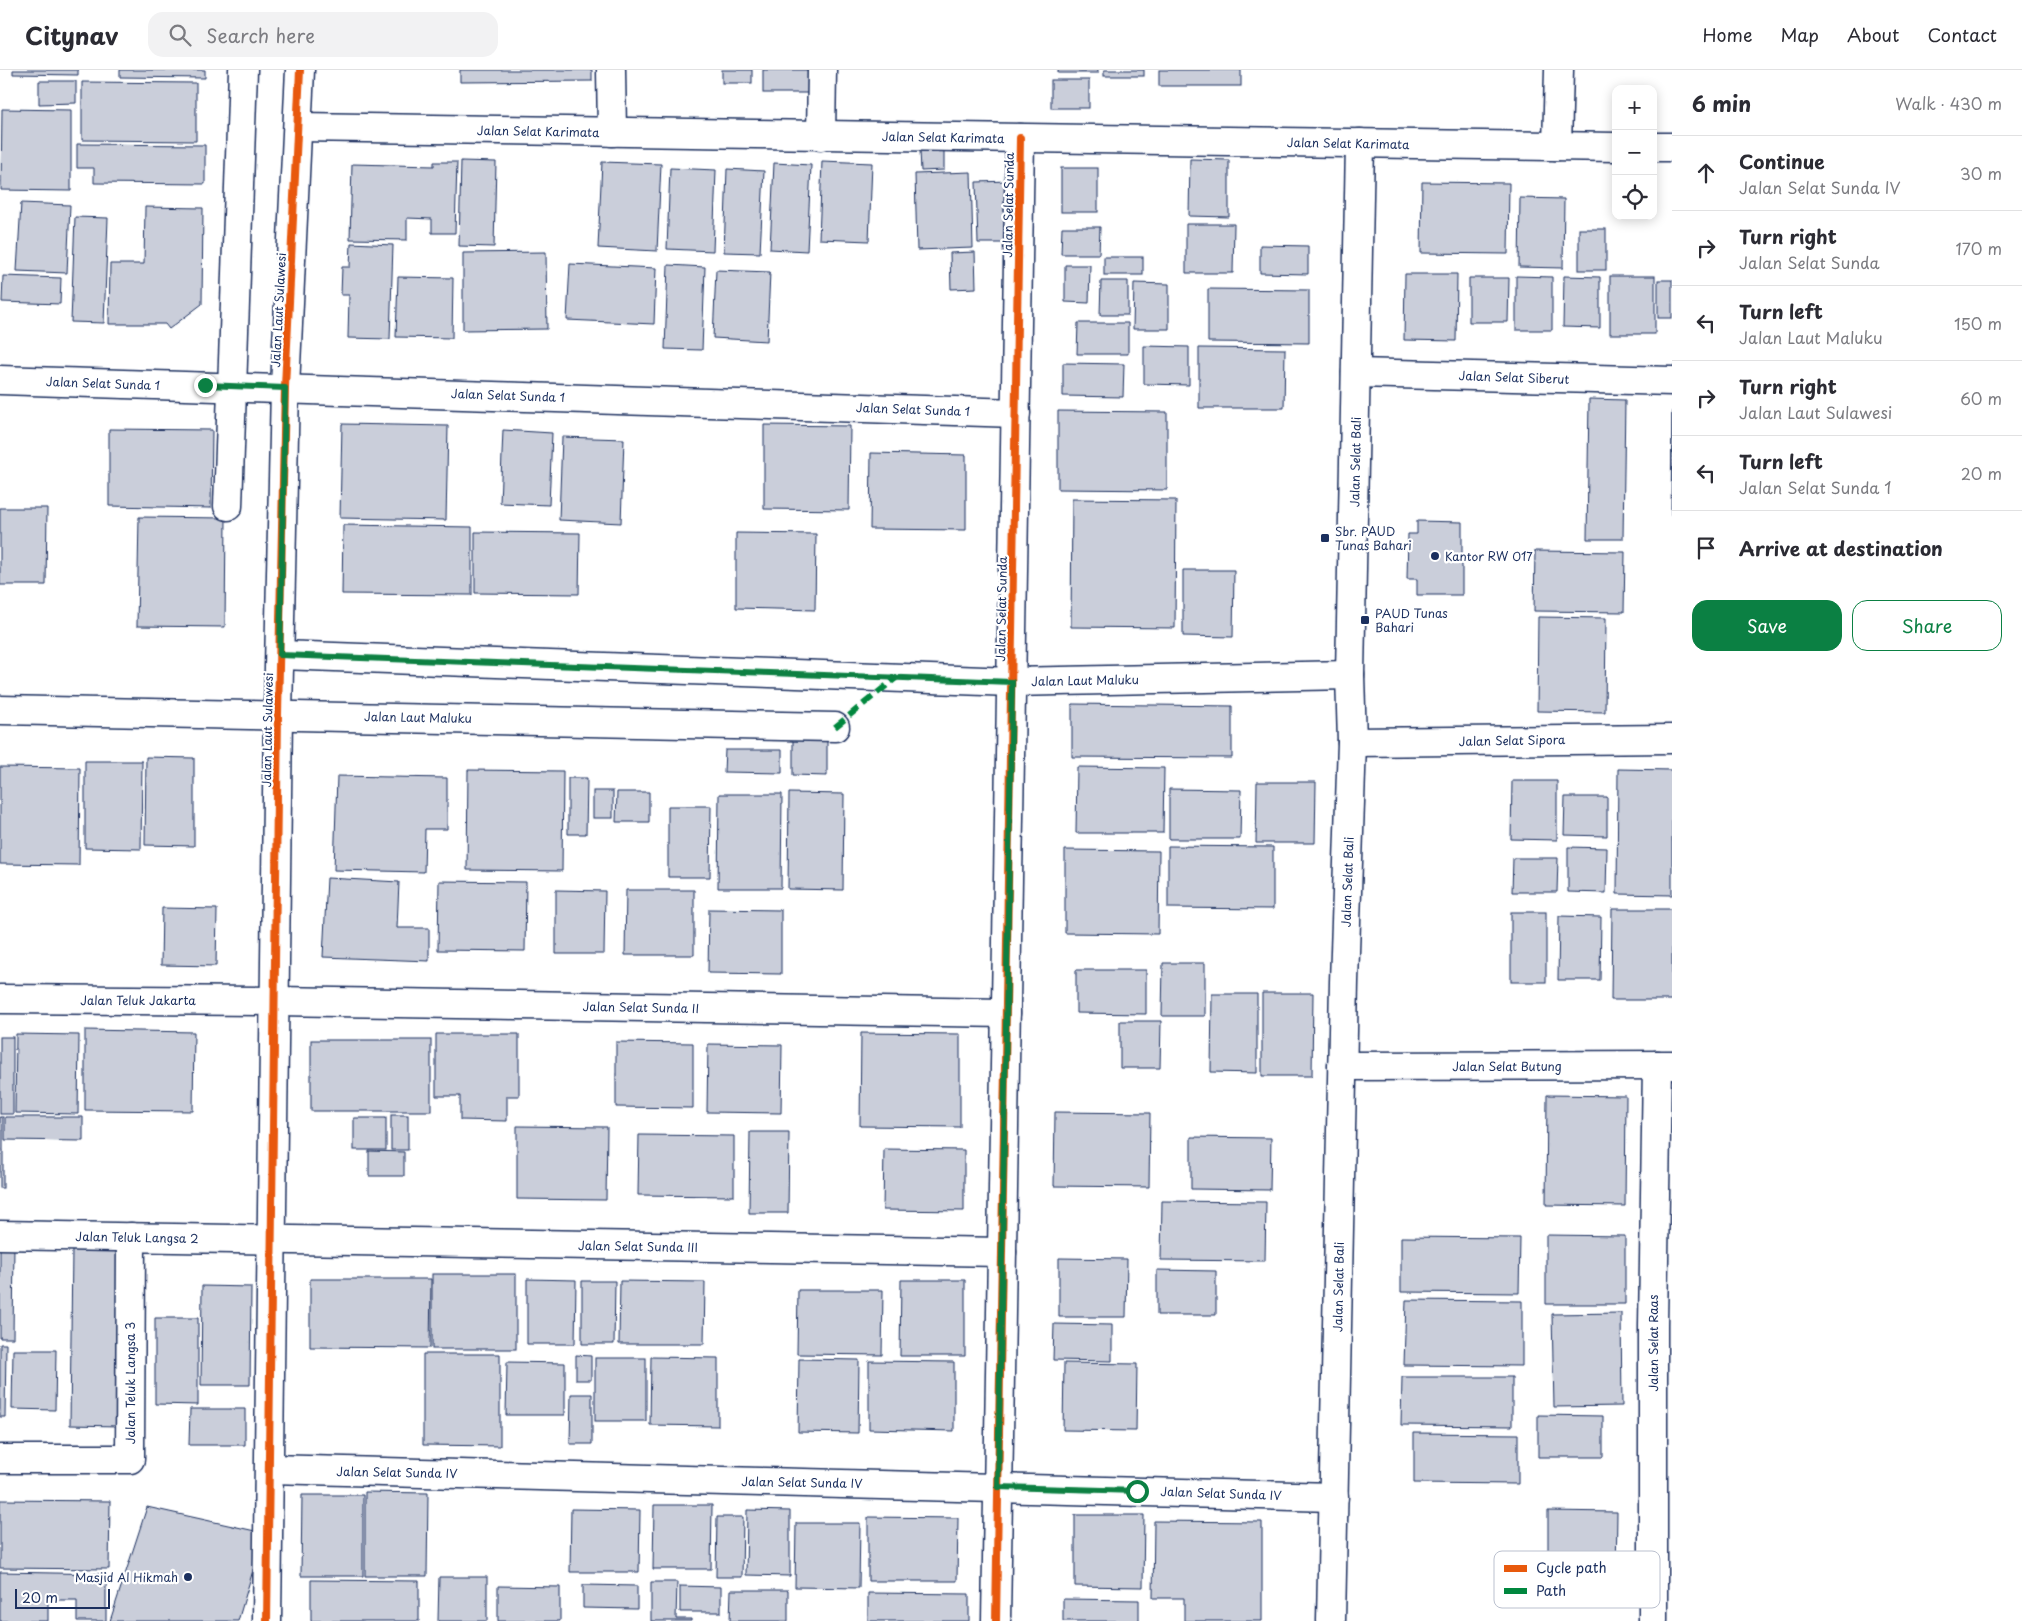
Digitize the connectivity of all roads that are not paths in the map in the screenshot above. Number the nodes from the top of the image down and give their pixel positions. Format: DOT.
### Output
graph roads {
  1 [pos="243,70"];
  2 [pos="300,70"];
  3 [pos="611,70"];
  4 [pos="822,70"];
  5 [pos="1559,70"];
  6 [pos="299,127"];
  7 [pos="612,132"];
  8 [pos="821,136"];
  9 [pos="1020,138"];
  10 [pos="1360,144"];
  11 [pos="1558,146"];
  12 [pos="1612,146"];
  13 [pos="1657,147"];
  14 [pos="1672,148"];
  15 [pos="1356,373"];
  16 [pos="0,380"];
  17 [pos="1672,382"];
  18 [pos="232,386"];
  19 [pos="285,388"];
  20 [pos="1016,413"];
  21 [pos="228,506"];
  22 [pos="280,655"];
  23 [pos="1350,676"];
  24 [pos="1012,682"];
  25 [pos="0,710"];
  26 [pos="278,714"];
  27 [pos="835,727"];
  28 [pos="1672,739"];
  29 [pos="1352,742"];
  30 [pos="0,998"];
  31 [pos="276,1001"];
  32 [pos="1006,1013"];
  33 [pos="1664,1065"];
  34 [pos="1342,1066"];
  35 [pos="0,1235"];
  36 [pos="131,1237"];
  37 [pos="273,1239"];
  38 [pos="1002,1252"];
  39 [pos="1662,1325"];
  40 [pos="0,1459"];
  41 [pos="270,1469"];
  42 [pos="998,1487"];
  43 [pos="1334,1497"];
  44 [pos="1655,1551"];
  45 [pos="1653,1608"];
  46 [pos="267,1621"];
  47 [pos="996,1621"];
  48 [pos="1331,1621"];
  49 [pos="1653,1621"];
  1 -- 18 [label="street"];
  2 -- 6 [label="street, Jalan Laut Sulawesi"];
  3 -- 7 [label="street"];
  4 -- 8 [label="street"];
  5 -- 11 [label="street"];
  6 -- 7 [label="street, Jalan Selat Karimata"];
  6 -- 19 [label="street, Jalan Laut Sulawesi"];
  7 -- 8 [label="street, Jalan Selat Karimata"];
  8 -- 9 [label="street, Jalan Selat Karimata"];
  9 -- 10 [label="street, Jalan Selat Karimata"];
  9 -- 20 [label="street, Jalan Selat Sunda"];
  10 -- 11 [label="street, Jalan Selat Karimata"];
  10 -- 15 [label="street, Jalan Selat Bali"];
  11 -- 12 [label="street, Jalan Selat Karimata"];
  13 -- 14 [label="street"];
  15 -- 17 [label="street, Jalan Selat Siberut"];
  15 -- 23 [label="street, Jalan Selat Bali"];
  16 -- 18 [label="street, Jalan Selat Sunda 1"];
  18 -- 19 [label="street, Jalan Selat Sunda 1"];
  18 -- 21 [label="street"];
  19 -- 20 [label="street, Jalan Selat Sunda 1"];
  19 -- 22 [label="street, Jalan Laut Sulawesi"];
  20 -- 24 [label="street, Jalan Selat Sunda"];
  22 -- 24 [label="street, Jalan Laut Maluku"];
  22 -- 26 [label="street, Jalan Laut Sulawesi"];
  23 -- 24 [label="street, Jalan Laut Maluku"];
  23 -- 29 [label="street, Jalan Selat Bali"];
  24 -- 32 [label="street, Jalan Selat Sunda"];
  25 -- 26 [label="street, Jalan Laut Maluku"];
  26 -- 27 [label="street, Jalan Laut Maluku"];
  26 -- 31 [label="street, Jalan Laut Sulawesi"];
  28 -- 29 [label="street, Jalan Selat Sipora"];
  29 -- 34 [label="street, Jalan Selat Bali"];
  30 -- 31 [label="street, Jalan Teluk Jakarta"];
  31 -- 32 [label="street, Jalan Selat Sunda II"];
  31 -- 37 [label="street, Jalan Laut Sulawesi"];
  32 -- 38 [label="street, Jalan Selat Sunda"];
  33 -- 34 [label="street, Jalan Selat Butung"];
  33 -- 39 [label="street, Jalan Selat Raas"];
  34 -- 43 [label="street, Jalan Selat Bali"];
  35 -- 36 [label="street, Jalan Teluk Langsa 2"];
  36 -- 37 [label="street, Jalan Teluk Langsa 2"];
  36 -- 40 [label="street, Jalan Teluk Langsa 3"];
  37 -- 38 [label="street, Jalan Selat Sunda III"];
  37 -- 41 [label="street, Jalan Laut Sulawesi"];
  38 -- 42 [label="street, Jalan Selat Sunda"];
  39 -- 44 [label="street, Jalan Selat Raas"];
  41 -- 42 [label="street, Jalan Selat Sunda IV"];
  41 -- 46 [label="street, Jalan Laut Sulawesi"];
  42 -- 43 [label="street, Jalan Selat Sunda IV"];
  42 -- 47 [label="street, Jalan Selat Sunda"];
  43 -- 48 [label="street, Jalan Selat Bali"];
  45 -- 49 [label="street, Jalan Selat Raas"];
}
